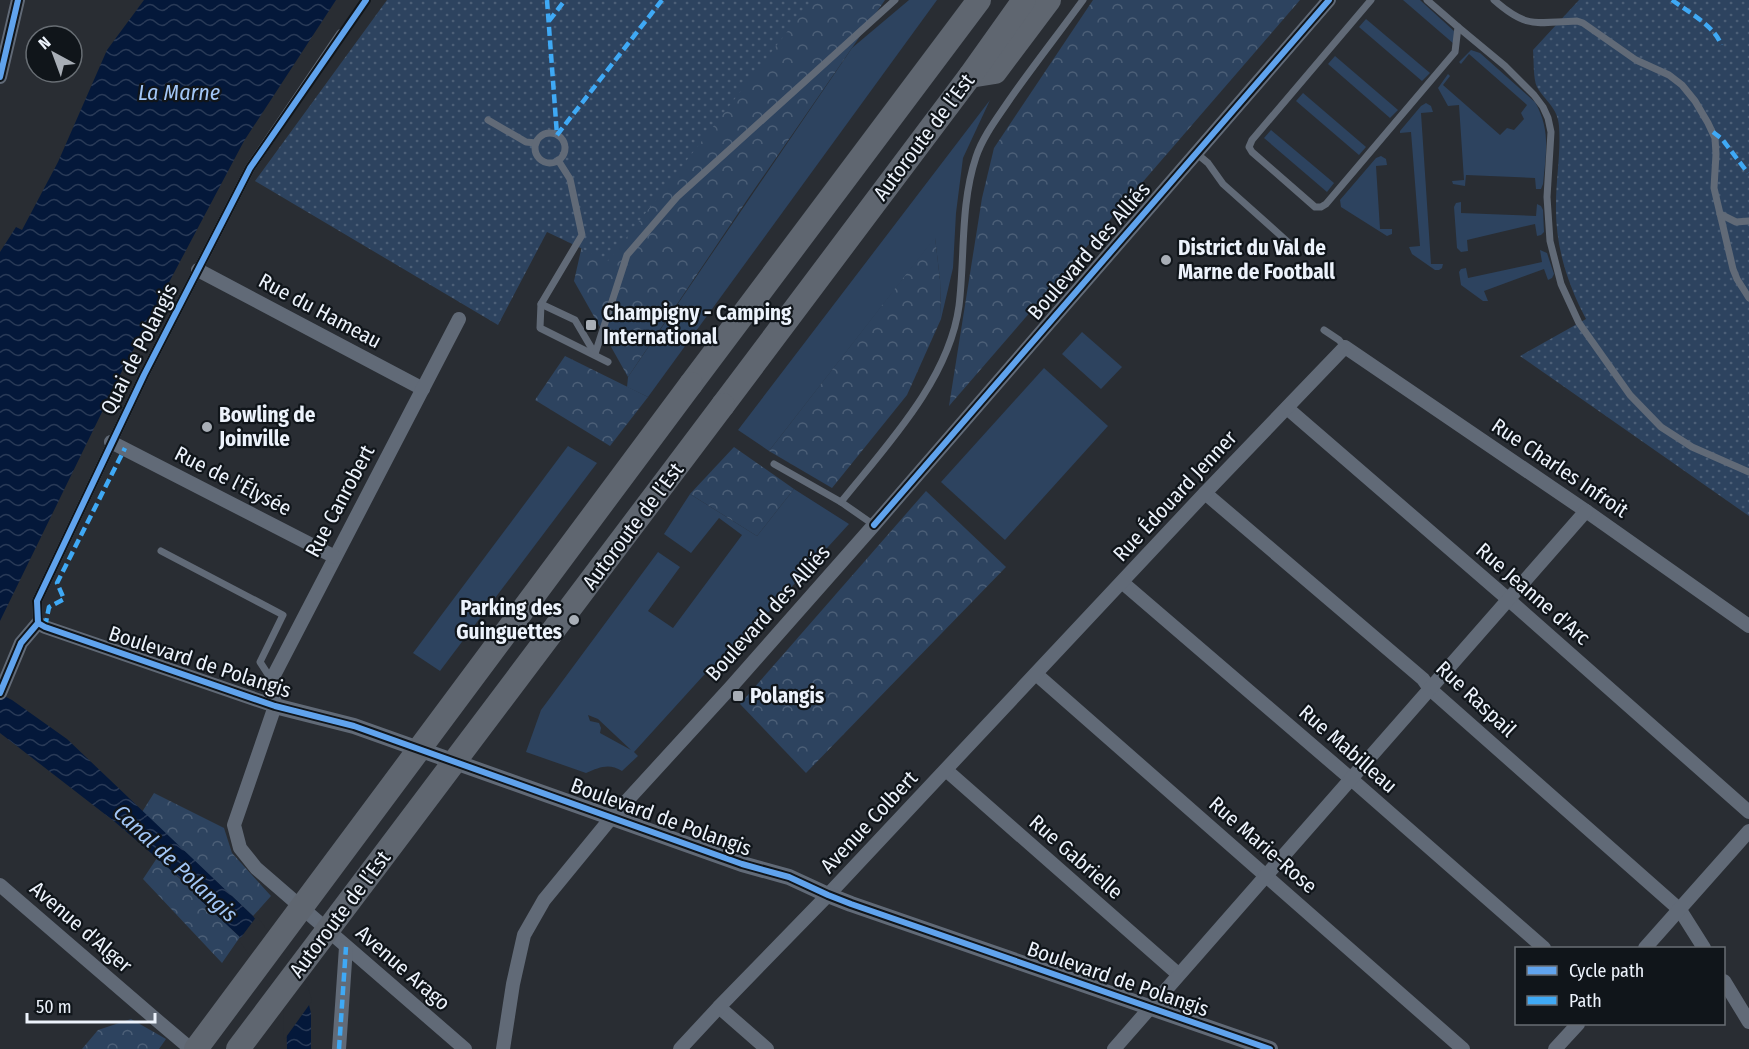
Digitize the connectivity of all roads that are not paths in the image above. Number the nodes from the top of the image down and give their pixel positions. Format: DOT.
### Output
graph roads {
  1 [pos="18,0"];
  2 [pos="895,0"];
  3 [pos="979,0"];
  4 [pos="1024,0"];
  5 [pos="1049,0"];
  6 [pos="1083,0"];
  7 [pos="1329,0"];
  8 [pos="1371,0"];
  9 [pos="1427,0"];
  10 [pos="1494,0"];
  11 [pos="1458,27"];
  12 [pos="341,34"];
  13 [pos="970,76"];
  14 [pos="0,77"];
  15 [pos="488,120"];
  16 [pos="536,143"];
  17 [pos="1196,153"];
  18 [pos="558,160"];
  19 [pos="1720,214"];
  20 [pos="1749,221"];
  21 [pos="1289,243"];
  22 [pos="198,270"];
  23 [pos="1749,298"];
  24 [pos="541,304"];
  25 [pos="459,319"];
  26 [pos="1324,330"];
  27 [pos="1345,347"];
  28 [pos="595,354"];
  29 [pos="608,362"];
  30 [pos="423,388"];
  31 [pos="1287,408"];
  32 [pos="111,442"];
  33 [pos="774,464"];
  34 [pos="1749,472"];
  35 [pos="1205,494"];
  36 [pos="840,502"];
  37 [pos="1587,511"];
  38 [pos="874,525"];
  39 [pos="161,551"];
  40 [pos="334,557"];
  41 [pos="1123,583"];
  42 [pos="1509,600"];
  43 [pos="38,623"];
  44 [pos="1749,626"];
  45 [pos="1035,674"];
  46 [pos="272,679"];
  47 [pos="1430,689"];
  48 [pos="1,690"];
  49 [pos="275,706"];
  50 [pos="946,770"];
  51 [pos="1350,778"];
  52 [pos="1749,813"];
  53 [pos="612,817"];
  54 [pos="1749,831"];
  55 [pos="1266,876"];
  56 [pos="0,885"];
  57 [pos="828,895"];
  58 [pos="1680,910"];
  59 [pos="346,947"];
  60 [pos="1543,947"];
  61 [pos="1646,947"];
  62 [pos="1703,947"];
  63 [pos="1178,974"];
  64 [pos="1725,983"];
  65 [pos="718,1007"];
  66 [pos="1149,1008"];
  67 [pos="1749,1022"];
  68 [pos="1576,1025"];
  69 [pos="192,1048"];
  70 [pos="238,1049"];
  71 [pos="339,1049"];
  72 [pos="465,1049"];
  73 [pos="503,1049"];
  74 [pos="680,1049"];
  75 [pos="767,1049"];
  76 [pos="1114,1049"];
  77 [pos="1270,1049"];
  78 [pos="1463,1049"];
  79 [pos="1556,1049"];
  1 -- 14 [label="street"];
  2 -- 28 [label="lane"];
  3 -- 69 [label="highway, Autoroute de l’Est, bridge"];
  4 -- 13 [label="highway, Autoroute de l’Est"];
  5 -- 13 [label="highway"];
  6 -- 36 [label="lane"];
  7 -- 17 [label="street, Boulevard des Alliés"];
  8 -- 11 [label="lane"];
  9 -- 11 [label="lane"];
  10 -- 19 [label="lane"];
  11 -- 34 [label="lane"];
  12 -- 22 [label="street, Quai de Polangis"];
  13 -- 70 [label="highway, Autoroute de l’Est, bridge"];
  15 -- 16 [label="lane"];
  16 -- 18 [label="lane"];
  16 -- 18 [label="lane"];
  17 -- 21 [label="lane"];
  17 -- 38 [label="street, Boulevard des Alliés"];
  18 -- 24 [label="lane"];
  19 -- 20 [label="lane"];
  19 -- 23 [label="lane"];
  22 -- 30 [label="street, Rue du Hameau"];
  22 -- 32 [label="street, Quai de Polangis"];
  24 -- 28 [label="lane"];
  24 -- 28 [label="lane"];
  25 -- 30 [label="street, Rue Canrobert"];
  26 -- 27 [label="lane"];
  27 -- 31 [label="street, Rue Édouard Jenner"];
  27 -- 37 [label="street, Rue Charles Infroit"];
  28 -- 29 [label="lane"];
  30 -- 40 [label="street, Rue Canrobert"];
  31 -- 35 [label="street, Rue Édouard Jenner"];
  31 -- 42 [label="street, Rue Jeanne d'Arc"];
  32 -- 40 [label="street, Rue de l'Élysée"];
  32 -- 43 [label="street, Quai de Polangis"];
  33 -- 36 [label="lane"];
  35 -- 41 [label="street, Rue Édouard Jenner"];
  35 -- 47 [label="street, Rue Raspail"];
  36 -- 38 [label="lane"];
  37 -- 42 [label="street"];
  37 -- 44 [label="street, Rue Charles Infroit"];
  38 -- 53 [label="street, Boulevard des Alliés"];
  39 -- 46 [label="lane"];
  40 -- 46 [label="street, Rue Canrobert"];
  41 -- 45 [label="street, Rue Édouard Jenner"];
  41 -- 51 [label="street, Rue Mabilleau"];
  42 -- 47 [label="street"];
  42 -- 52 [label="street, Rue Jeanne d'Arc"];
  43 -- 48 [label="street"];
  43 -- 49 [label="street, Boulevard de Polangis"];
  45 -- 50 [label="street, Avenue Colbert"];
  45 -- 55 [label="street, Rue Marie-Rose"];
  46 -- 49 [label="street"];
  47 -- 51 [label="street"];
  47 -- 58 [label="street, Rue Raspail"];
  49 -- 53 [label="street, Boulevard de Polangis"];
  49 -- 59 [label="street, Avenue Arago"];
  50 -- 57 [label="street, Avenue Colbert"];
  50 -- 63 [label="street, Rue Gabrielle"];
  51 -- 55 [label="street"];
  51 -- 60 [label="street, Rue Mabilleau"];
  53 -- 57 [label="street, Boulevard de Polangis"];
  53 -- 73 [label="street, Boulevard des Alliés"];
  54 -- 58 [label="street"];
  55 -- 63 [label="street"];
  55 -- 78 [label="street, Rue Marie-Rose"];
  56 -- 69 [label="street, Avenue d'Alger"];
  57 -- 65 [label="street, Avenue Colbert"];
  57 -- 66 [label="street, Boulevard de Polangis"];
  58 -- 61 [label="street"];
  58 -- 62 [label="street, Rue Raspail"];
  59 -- 71 [label="street"];
  59 -- 72 [label="street, Avenue Arago"];
  63 -- 66 [label="street"];
  64 -- 67 [label="street"];
  65 -- 74 [label="street, Avenue Colbert"];
  65 -- 75 [label="street"];
  66 -- 76 [label="street"];
  66 -- 77 [label="street, Boulevard de Polangis"];
  68 -- 79 [label="street"];
}
